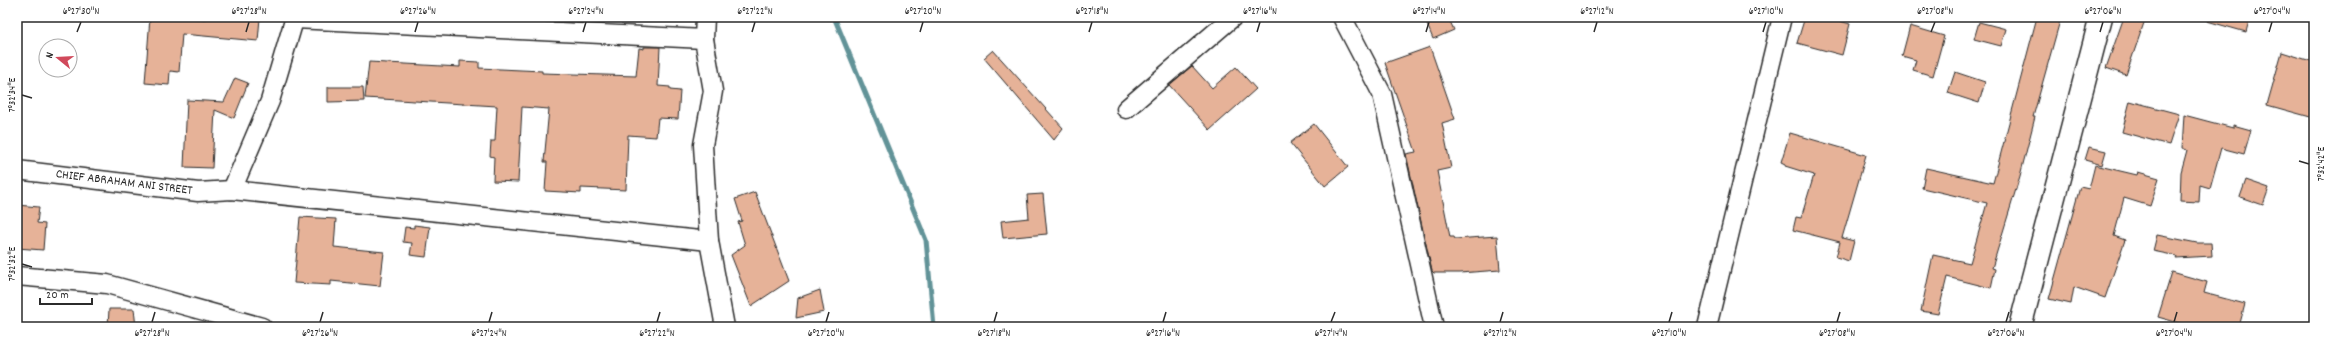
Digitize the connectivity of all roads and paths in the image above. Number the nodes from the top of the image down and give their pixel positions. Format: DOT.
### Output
graph roads {
  1 [pos="704,17"];
  2 [pos="1234,17"];
  3 [pos="1342,17"];
  4 [pos="1782,17"];
  5 [pos="2101,17"];
  6 [pos="295,18"];
  7 [pos="704,39"];
  8 [pos="1126,109"];
  9 [pos="17,170"];
  10 [pos="232,190"];
  11 [pos="709,240"];
  12 [pos="17,276"];
  13 [pos="262,327"];
  14 [pos="725,327"];
  15 [pos="1434,327"];
  16 [pos="1707,327"];
  17 [pos="2020,327"];
  1 -- 7 [label="street"];
  2 -- 8 [label="street"];
  3 -- 15 [label="street"];
  4 -- 16 [label="street"];
  5 -- 17 [label="main road"];
  6 -- 7 [label="street"];
  6 -- 10 [label="street"];
  7 -- 11 [label="street"];
  9 -- 10 [label="street, CHIEF ABRAHAM ANI STREET"];
  10 -- 11 [label="street, CHIEF ABRAHAM ANI STREET"];
  11 -- 14 [label="street"];
  12 -- 13 [label="street"];
}
